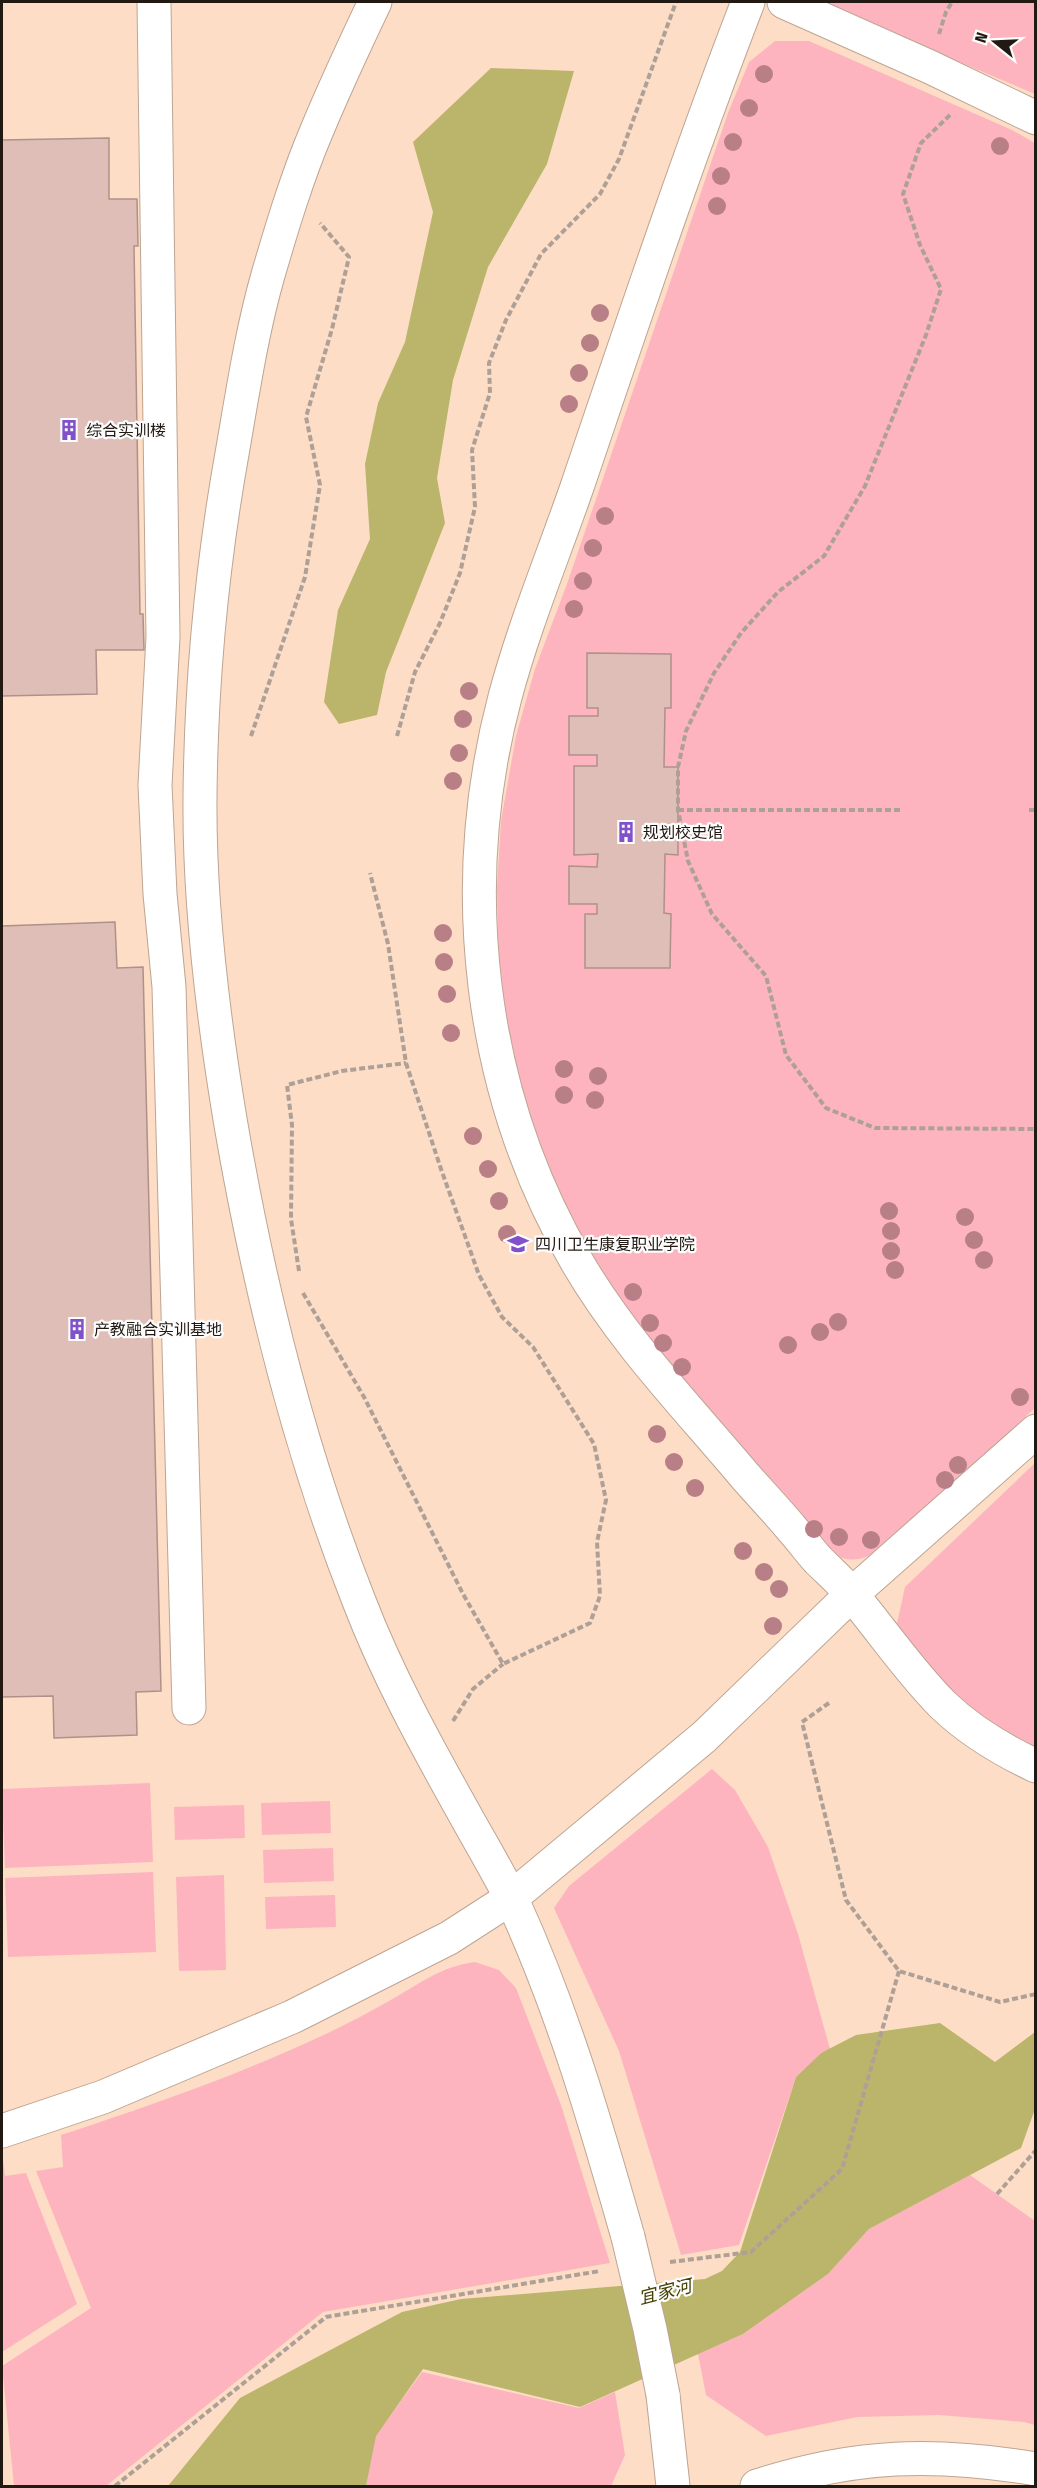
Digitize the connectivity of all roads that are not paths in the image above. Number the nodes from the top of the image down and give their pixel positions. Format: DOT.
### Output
graph roads {
  1 [pos="154,2"];
  2 [pos="375,2"];
  3 [pos="748,2"];
  4 [pos="784,2"];
  5 [pos="1035,118"];
  6 [pos="1035,1431"];
  7 [pos="852,1594"];
  8 [pos="189,1708"];
  9 [pos="1035,1766"];
  10 [pos="511,1898"];
  11 [pos="2,2131"];
  12 [pos="1035,2469"];
  13 [pos="673,2487"];
  14 [pos="757,2487"];
  1 -- 8 [label="street"];
  2 -- 10 [label="street"];
  3 -- 7 [label="street"];
  4 -- 5 [label="street"];
  6 -- 7 [label="street"];
  7 -- 9 [label="street"];
  7 -- 10 [label="street"];
  10 -- 11 [label="street"];
  10 -- 13 [label="street, bridge"];
  12 -- 14 [label="street"];
}
